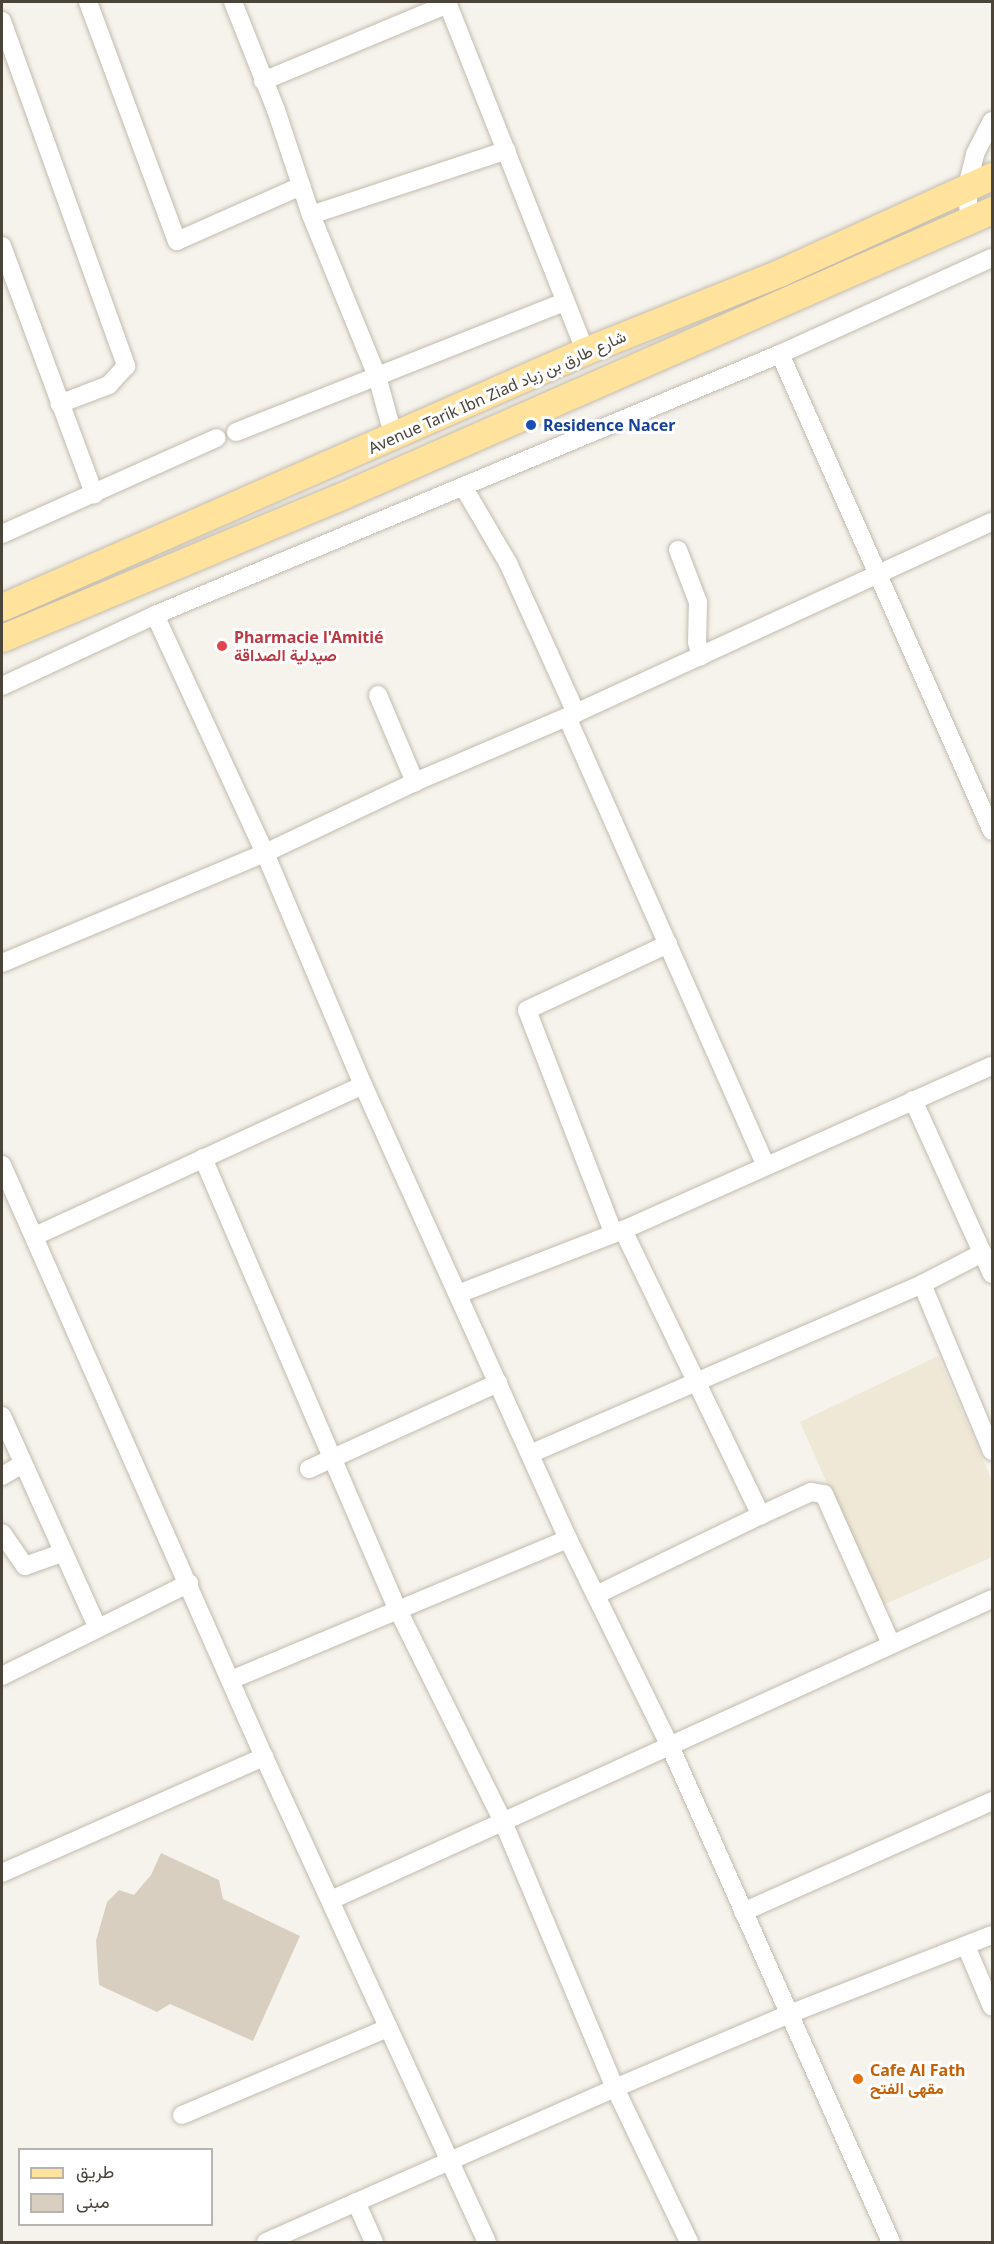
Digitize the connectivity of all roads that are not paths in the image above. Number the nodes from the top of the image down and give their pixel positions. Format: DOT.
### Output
graph roads {
  1 [pos="88,2"];
  2 [pos="233,2"];
  3 [pos="447,2"];
  4 [pos="2,21"];
  5 [pos="263,81"];
  6 [pos="993,121"];
  7 [pos="507,150"];
  8 [pos="993,176"];
  9 [pos="301,186"];
  10 [pos="967,187"];
  11 [pos="311,215"];
  12 [pos="981,215"];
  13 [pos="2,246"];
  14 [pos="993,258"];
  15 [pos="566,302"];
  16 [pos="585,351"];
  17 [pos="780,354"];
  18 [pos="377,376"];
  19 [pos="59,404"];
  20 [pos="236,432"];
  21 [pos="217,438"];
  22 [pos="394,438"];
  23 [pos="464,488"];
  24 [pos="94,494"];
  25 [pos="993,522"];
  26 [pos="2,534"];
  27 [pos="678,550"];
  28 [pos="880,576"];
  29 [pos="2,608"];
  30 [pos="155,615"];
  31 [pos="2,638"];
  32 [pos="701,656"];
  33 [pos="2,686"];
  34 [pos="378,695"];
  35 [pos="571,715"];
  36 [pos="415,782"];
  37 [pos="993,831"];
  38 [pos="265,853"];
  39 [pos="668,944"];
  40 [pos="2,963"];
  41 [pos="993,1066"];
  42 [pos="363,1085"];
  43 [pos="913,1100"];
  44 [pos="203,1158"];
  45 [pos="2,1165"];
  46 [pos="766,1166"];
  47 [pos="618,1231"];
  48 [pos="34,1236"];
  49 [pos="982,1253"];
  50 [pos="993,1274"];
  51 [pos="922,1284"];
  52 [pos="458,1294"];
  53 [pos="498,1383"];
  54 [pos="697,1383"];
  55 [pos="2,1416"];
  56 [pos="986,1421"];
  57 [pos="993,1451"];
  58 [pos="530,1454"];
  59 [pos="332,1458"];
  60 [pos="23,1464"];
  61 [pos="309,1468"];
  62 [pos="2,1476"];
  63 [pos="760,1515"];
  64 [pos="2,1533"];
  65 [pos="568,1539"];
  66 [pos="64,1552"];
  67 [pos="189,1583"];
  68 [pos="596,1595"];
  69 [pos="993,1599"];
  70 [pos="397,1608"];
  71 [pos="97,1626"];
  72 [pos="891,1644"];
  73 [pos="2,1676"];
  74 [pos="233,1679"];
  75 [pos="669,1744"];
  76 [pos="264,1757"];
  77 [pos="993,1802"];
  78 [pos="504,1824"];
  79 [pos="2,1873"];
  80 [pos="331,1900"];
  81 [pos="743,1912"];
  82 [pos="993,1935"];
  83 [pos="966,1946"];
  84 [pos="993,2007"];
  85 [pos="789,2014"];
  86 [pos="388,2028"];
  87 [pos="615,2088"];
  88 [pos="182,2115"];
  89 [pos="449,2161"];
  90 [pos="356,2202"];
  91 [pos="266,2242"];
  92 [pos="374,2242"];
  93 [pos="487,2242"];
  94 [pos="689,2242"];
  95 [pos="891,2242"];
  1 -- 9 [label="street"];
  2 -- 5 [label="street"];
  3 -- 5 [label="street"];
  3 -- 7 [label="street"];
  4 -- 19 [label="street"];
  5 -- 9 [label="street"];
  6 -- 10 [label="street"];
  7 -- 11 [label="street"];
  7 -- 15 [label="street"];
  8 -- 10 [label="main road, Avenue Tarik Ibn Ziad شارع طارق بن زياد"];
  9 -- 11 [label="street"];
  10 -- 12 [label="street"];
  10 -- 16 [label="main road, Avenue Tarik Ibn Ziad شارع طارق بن زياد"];
  11 -- 18 [label="street"];
  12 -- 31 [label="main road, Avenue Tarik Ibn Ziad شارع طارق بن زياد"];
  13 -- 19 [label="street"];
  14 -- 17 [label="street"];
  15 -- 16 [label="street"];
  15 -- 18 [label="street"];
  16 -- 22 [label="main road, Avenue Tarik Ibn Ziad شارع طارق بن زياد"];
  17 -- 23 [label="street"];
  17 -- 28 [label="street"];
  18 -- 20 [label="street"];
  18 -- 22 [label="street"];
  19 -- 24 [label="street"];
  21 -- 24 [label="street"];
  22 -- 29 [label="main road, Avenue Tarik Ibn Ziad شارع طارق بن زياد"];
  23 -- 30 [label="street"];
  23 -- 35 [label="street"];
  24 -- 26 [label="street"];
  25 -- 28 [label="street"];
  27 -- 32 [label="street"];
  28 -- 32 [label="street"];
  28 -- 37 [label="street"];
  30 -- 33 [label="street"];
  30 -- 38 [label="street"];
  32 -- 35 [label="street"];
  34 -- 36 [label="street"];
  35 -- 36 [label="street"];
  35 -- 39 [label="street"];
  36 -- 38 [label="street"];
  38 -- 40 [label="street"];
  38 -- 42 [label="street"];
  39 -- 46 [label="street"];
  39 -- 47 [label="street"];
  41 -- 43 [label="street"];
  42 -- 44 [label="street"];
  42 -- 52 [label="street"];
  43 -- 46 [label="street"];
  43 -- 49 [label="street"];
  44 -- 48 [label="street"];
  44 -- 59 [label="street"];
  45 -- 48 [label="street"];
  46 -- 47 [label="street"];
  47 -- 52 [label="street"];
  47 -- 54 [label="street"];
  48 -- 67 [label="street"];
  49 -- 50 [label="street"];
  49 -- 51 [label="street"];
  51 -- 54 [label="street"];
  51 -- 56 [label="street"];
  52 -- 53 [label="street"];
  53 -- 58 [label="street"];
  53 -- 59 [label="street"];
  54 -- 58 [label="street"];
  54 -- 63 [label="street"];
  55 -- 60 [label="street"];
  56 -- 57 [label="street"];
  58 -- 65 [label="street"];
  59 -- 61 [label="street"];
  59 -- 70 [label="street"];
  60 -- 62 [label="street"];
  60 -- 66 [label="street"];
  63 -- 68 [label="street"];
  63 -- 72 [label="street"];
  64 -- 66 [label="street"];
  65 -- 68 [label="street"];
  65 -- 70 [label="street"];
  66 -- 71 [label="street"];
  67 -- 71 [label="street"];
  67 -- 74 [label="street"];
  68 -- 75 [label="street"];
  69 -- 72 [label="street"];
  70 -- 74 [label="street"];
  70 -- 78 [label="street"];
  71 -- 73 [label="street"];
  72 -- 75 [label="street"];
  74 -- 76 [label="street"];
  75 -- 78 [label="street"];
  75 -- 81 [label="street"];
  76 -- 79 [label="street"];
  76 -- 80 [label="street"];
  77 -- 81 [label="street"];
  78 -- 80 [label="street"];
  78 -- 87 [label="street"];
  80 -- 86 [label="street"];
  81 -- 85 [label="street"];
  82 -- 83 [label="street"];
  83 -- 84 [label="street"];
  83 -- 85 [label="street"];
  85 -- 87 [label="street"];
  85 -- 95 [label="street"];
  86 -- 88 [label="street"];
  86 -- 89 [label="street"];
  87 -- 89 [label="street"];
  87 -- 94 [label="street"];
  89 -- 90 [label="street"];
  89 -- 93 [label="street"];
  90 -- 91 [label="street"];
  90 -- 92 [label="street"];
}
